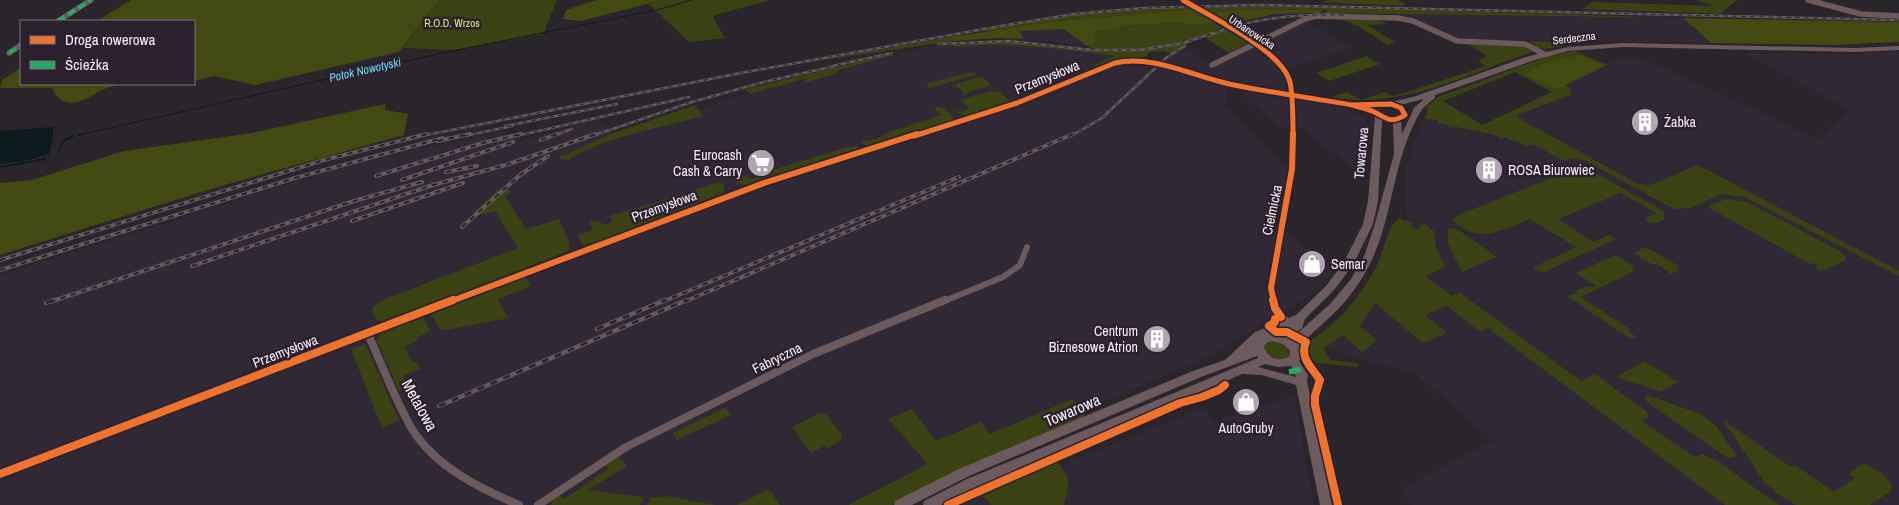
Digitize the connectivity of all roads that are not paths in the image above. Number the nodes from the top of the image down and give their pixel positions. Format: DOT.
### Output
graph roads {
  1 [pos="91,0"];
  2 [pos="1183,0"];
  3 [pos="1808,0"];
  4 [pos="1899,16"];
  5 [pos="60,20"];
  6 [pos="1254,44"];
  7 [pos="20,46"];
  8 [pos="1899,48"];
  9 [pos="8,53"];
  10 [pos="1544,54"];
  11 [pos="1212,65"];
  12 [pos="1446,88"];
  13 [pos="1292,95"];
  14 [pos="1415,99"];
  15 [pos="1338,103"];
  16 [pos="1391,104"];
  17 [pos="1401,108"];
  18 [pos="1374,111"];
  19 [pos="1397,120"];
  20 [pos="1377,130"];
  21 [pos="1398,154"];
  22 [pos="1028,247"];
  23 [pos="1300,318"];
  24 [pos="1288,324"];
  25 [pos="367,332"];
  26 [pos="1282,339"];
  27 [pos="1294,346"];
  28 [pos="1258,350"];
  29 [pos="1266,359"];
  30 [pos="1290,362"];
  31 [pos="1234,366"];
  32 [pos="1301,381"];
  33 [pos="0,474"];
  34 [pos="518,505"];
  35 [pos="538,505"];
  36 [pos="900,505"];
  37 [pos="929,505"];
  38 [pos="1326,505"];
  1 -- 5 [label="street"];
  2 -- 6 [label="street, Urbanowicka"];
  3 -- 4 [label="street"];
  6 -- 10 [label="street, Serdeczna"];
  6 -- 11 [label="street, Serdeczna"];
  6 -- 13 [label="street, Urbanowicka"];
  7 -- 9 [label="street"];
  8 -- 10 [label="street, Serdeczna"];
  10 -- 12 [label="street"];
  12 -- 14 [label="street"];
  12 -- 21 [label="street"];
  13 -- 15 [label="street, Przemysłowa"];
  13 -- 24 [label="street, Cielmicka"];
  13 -- 25 [label="street, Przemysłowa"];
  14 -- 16 [label="street"];
  14 -- 17 [label="street"];
  15 -- 18 [label="street, Przemysłowa"];
  15 -- 20 [label="street"];
  16 -- 17 [label="street"];
  16 -- 18 [label="street"];
  17 -- 19 [label="street"];
  18 -- 19 [label="street, Przemysłowa"];
  18 -- 20 [label="street, Towarowa"];
  19 -- 21 [label="street"];
  20 -- 23 [label="street, Towarowa"];
  21 -- 27 [label="street"];
  22 -- 35 [label="street, Fabryczna"];
  23 -- 24 [label="street, Towarowa"];
  23 -- 26 [label="street, Towarowa"];
  24 -- 31 [label="street, Towarowa"];
  25 -- 33 [label="street, Przemysłowa"];
  25 -- 34 [label="street, Metalowa"];
  26 -- 27 [label="street"];
  26 -- 28 [label="street"];
  27 -- 30 [label="street"];
  28 -- 29 [label="street"];
  28 -- 31 [label="street, Towarowa"];
  29 -- 30 [label="street"];
  29 -- 31 [label="street, Towarowa"];
  30 -- 32 [label="street"];
  31 -- 32 [label="street"];
  31 -- 36 [label="street, Towarowa"];
  31 -- 37 [label="street, Towarowa"];
  32 -- 38 [label="street"];
}
